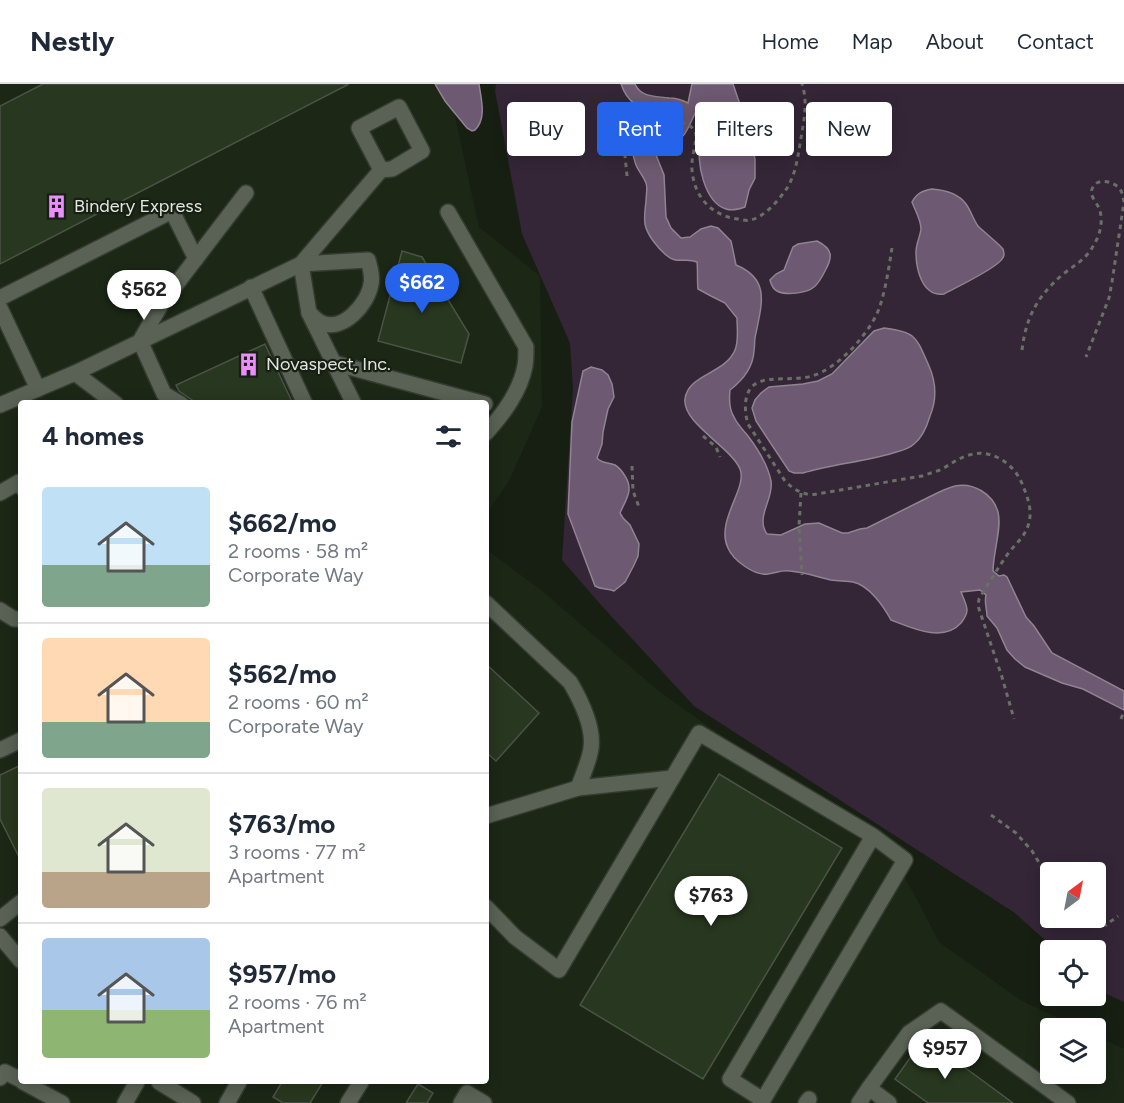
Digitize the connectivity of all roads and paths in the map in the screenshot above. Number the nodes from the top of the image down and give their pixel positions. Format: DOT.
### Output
graph roads {
  1 [pos="802,84"];
  2 [pos="381,170"];
  3 [pos="627,176"];
  4 [pos="246,193"];
  5 [pos="448,212"];
  6 [pos="892,248"];
  7 [pos="196,259"];
  8 [pos="301,264"];
  9 [pos="251,287"];
  10 [pos="0,298"];
  11 [pos="0,309"];
  12 [pos="309,313"];
  13 [pos="140,341"];
  14 [pos="1022,350"];
  15 [pos="1086,357"];
  16 [pos="334,363"];
  17 [pos="75,372"];
  18 [pos="38,389"];
  19 [pos="111,400"];
  20 [pos="174,400"];
  21 [pos="303,400"];
  22 [pos="352,400"];
  23 [pos="471,400"];
  24 [pos="0,405"];
  25 [pos="489,405"];
  26 [pos="506,409"];
  27 [pos="489,429"];
  28 [pos="703,436"];
  29 [pos="720,457"];
  30 [pos="632,466"];
  31 [pos="18,483"];
  32 [pos="0,493"];
  33 [pos="801,493"];
  34 [pos="639,507"];
  35 [pos="802,575"];
  36 [pos="489,606"];
  37 [pos="0,610"];
  38 [pos="18,619"];
  39 [pos="1124,711"];
  40 [pos="1014,719"];
  41 [pos="1121,719"];
  42 [pos="18,741"];
  43 [pos="0,750"];
  44 [pos="672,778"];
  45 [pos="578,788"];
  46 [pos="489,815"];
  47 [pos="991,815"];
  48 [pos="873,836"];
  49 [pos="1040,864"];
  50 [pos="18,905"];
  51 [pos="489,910"];
  52 [pos="1118,916"];
  53 [pos="0,920"];
  54 [pos="1106,925"];
  55 [pos="0,936"];
  56 [pos="18,951"];
  57 [pos="0,1078"];
  58 [pos="18,1079"];
  59 [pos="27,1084"];
  60 [pos="136,1084"];
  61 [pos="162,1084"];
  62 [pos="238,1084"];
  63 [pos="360,1084"];
  64 [pos="869,1088"];
  65 [pos="62,1103"];
  66 [pos="125,1103"];
  67 [pos="193,1103"];
  68 [pos="227,1103"];
  69 [pos="348,1103"];
  70 [pos="462,1103"];
  71 [pos="484,1103"];
  72 [pos="859,1103"];
  73 [pos="889,1103"];
  74 [pos="1068,1103"];
  1 -- 3 [label="path"];
  2 -- 2 [label="street"];
  2 -- 8 [label="street"];
  4 -- 7 [label="street"];
  5 -- 26 [label="street"];
  6 -- 33 [label="path"];
  7 -- 10 [label="street"];
  7 -- 13 [label="street"];
  8 -- 9 [label="street"];
  8 -- 12 [label="street"];
  8 -- 12 [label="street"];
  9 -- 13 [label="street"];
  9 -- 21 [label="street"];
  11 -- 18 [label="street"];
  12 -- 16 [label="street"];
  13 -- 17 [label="street"];
  13 -- 20 [label="street"];
  14 -- 15 [label="path"];
  16 -- 22 [label="street"];
  16 -- 23 [label="street"];
  17 -- 18 [label="street"];
  17 -- 19 [label="street"];
  18 -- 24 [label="street"];
  25 -- 26 [label="street"];
  26 -- 27 [label="street"];
  28 -- 29 [label="path"];
  30 -- 34 [label="path"];
  31 -- 32 [label="street"];
  33 -- 35 [label="path"];
  33 -- 40 [label="path"];
  36 -- 45 [label="street"];
  37 -- 38 [label="street"];
  39 -- 41 [label="path"];
  42 -- 43 [label="street"];
  44 -- 45 [label="street"];
  44 -- 48 [label="street"];
  44 -- 51 [label="street"];
  45 -- 46 [label="street"];
  47 -- 49 [label="path"];
  48 -- 48 [label="street"];
  50 -- 53 [label="street"];
  52 -- 54 [label="path"];
  55 -- 56 [label="street"];
  57 -- 58 [label="street"];
  59 -- 65 [label="street"];
  60 -- 66 [label="street"];
  61 -- 67 [label="street"];
  62 -- 68 [label="street"];
  63 -- 69 [label="street"];
  64 -- 72 [label="street"];
  64 -- 73 [label="street"];
  64 -- 74 [label="street"];
  70 -- 71 [label="street"];
}
